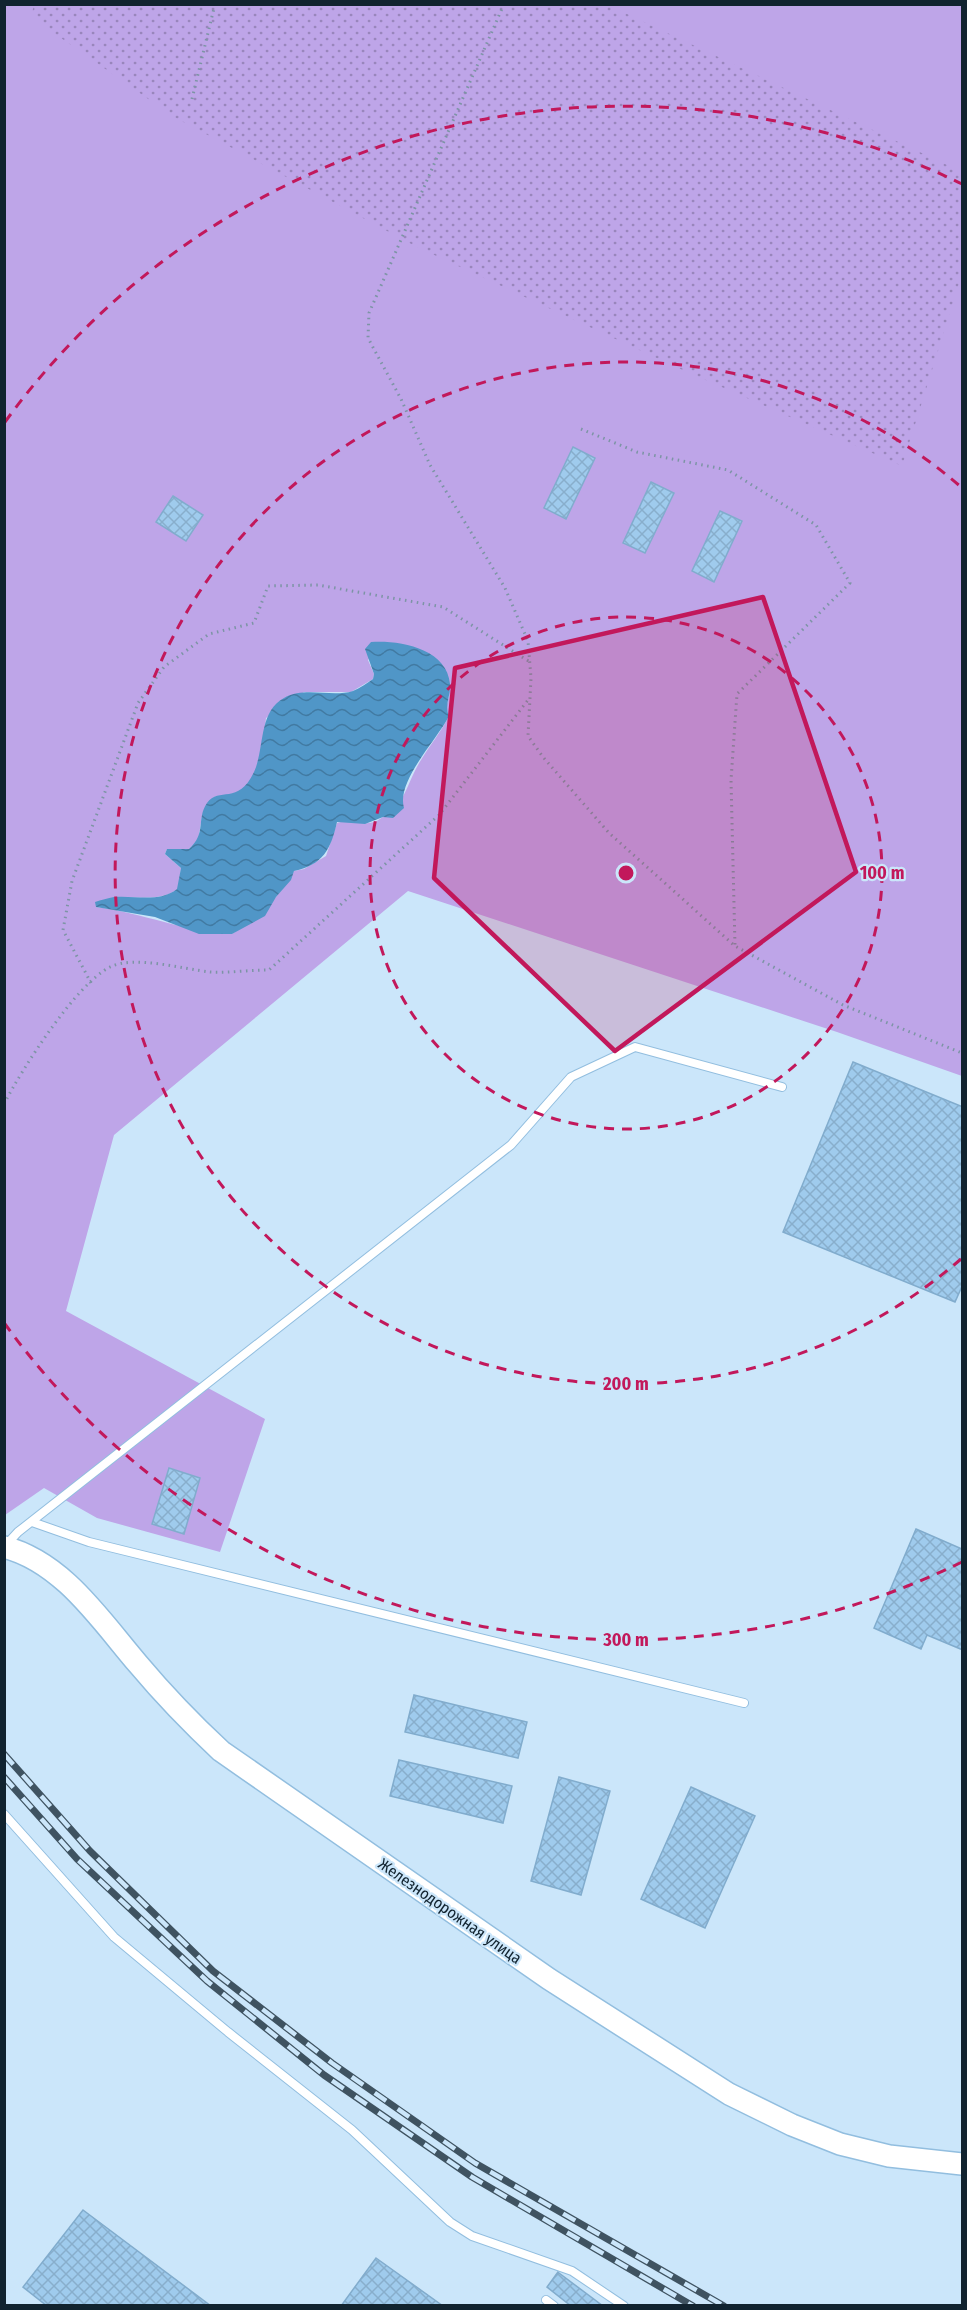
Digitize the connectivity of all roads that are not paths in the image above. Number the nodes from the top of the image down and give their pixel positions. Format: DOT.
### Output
graph roads {
  1 [pos="782,1087"];
  2 [pos="32,1522"];
  3 [pos="5,1546"];
  4 [pos="744,1703"];
  5 [pos="4,1814"];
  6 [pos="963,2164"];
  7 [pos="546,2300"];
  8 [pos="554,2306"];
  9 [pos="624,2306"];
  1 -- 2 [label="lane"];
  2 -- 3 [label="lane"];
  2 -- 4 [label="lane"];
  3 -- 6 [label="street, Железнодорожная улица"];
  5 -- 9 [label="lane"];
  7 -- 8 [label="lane"];
}
